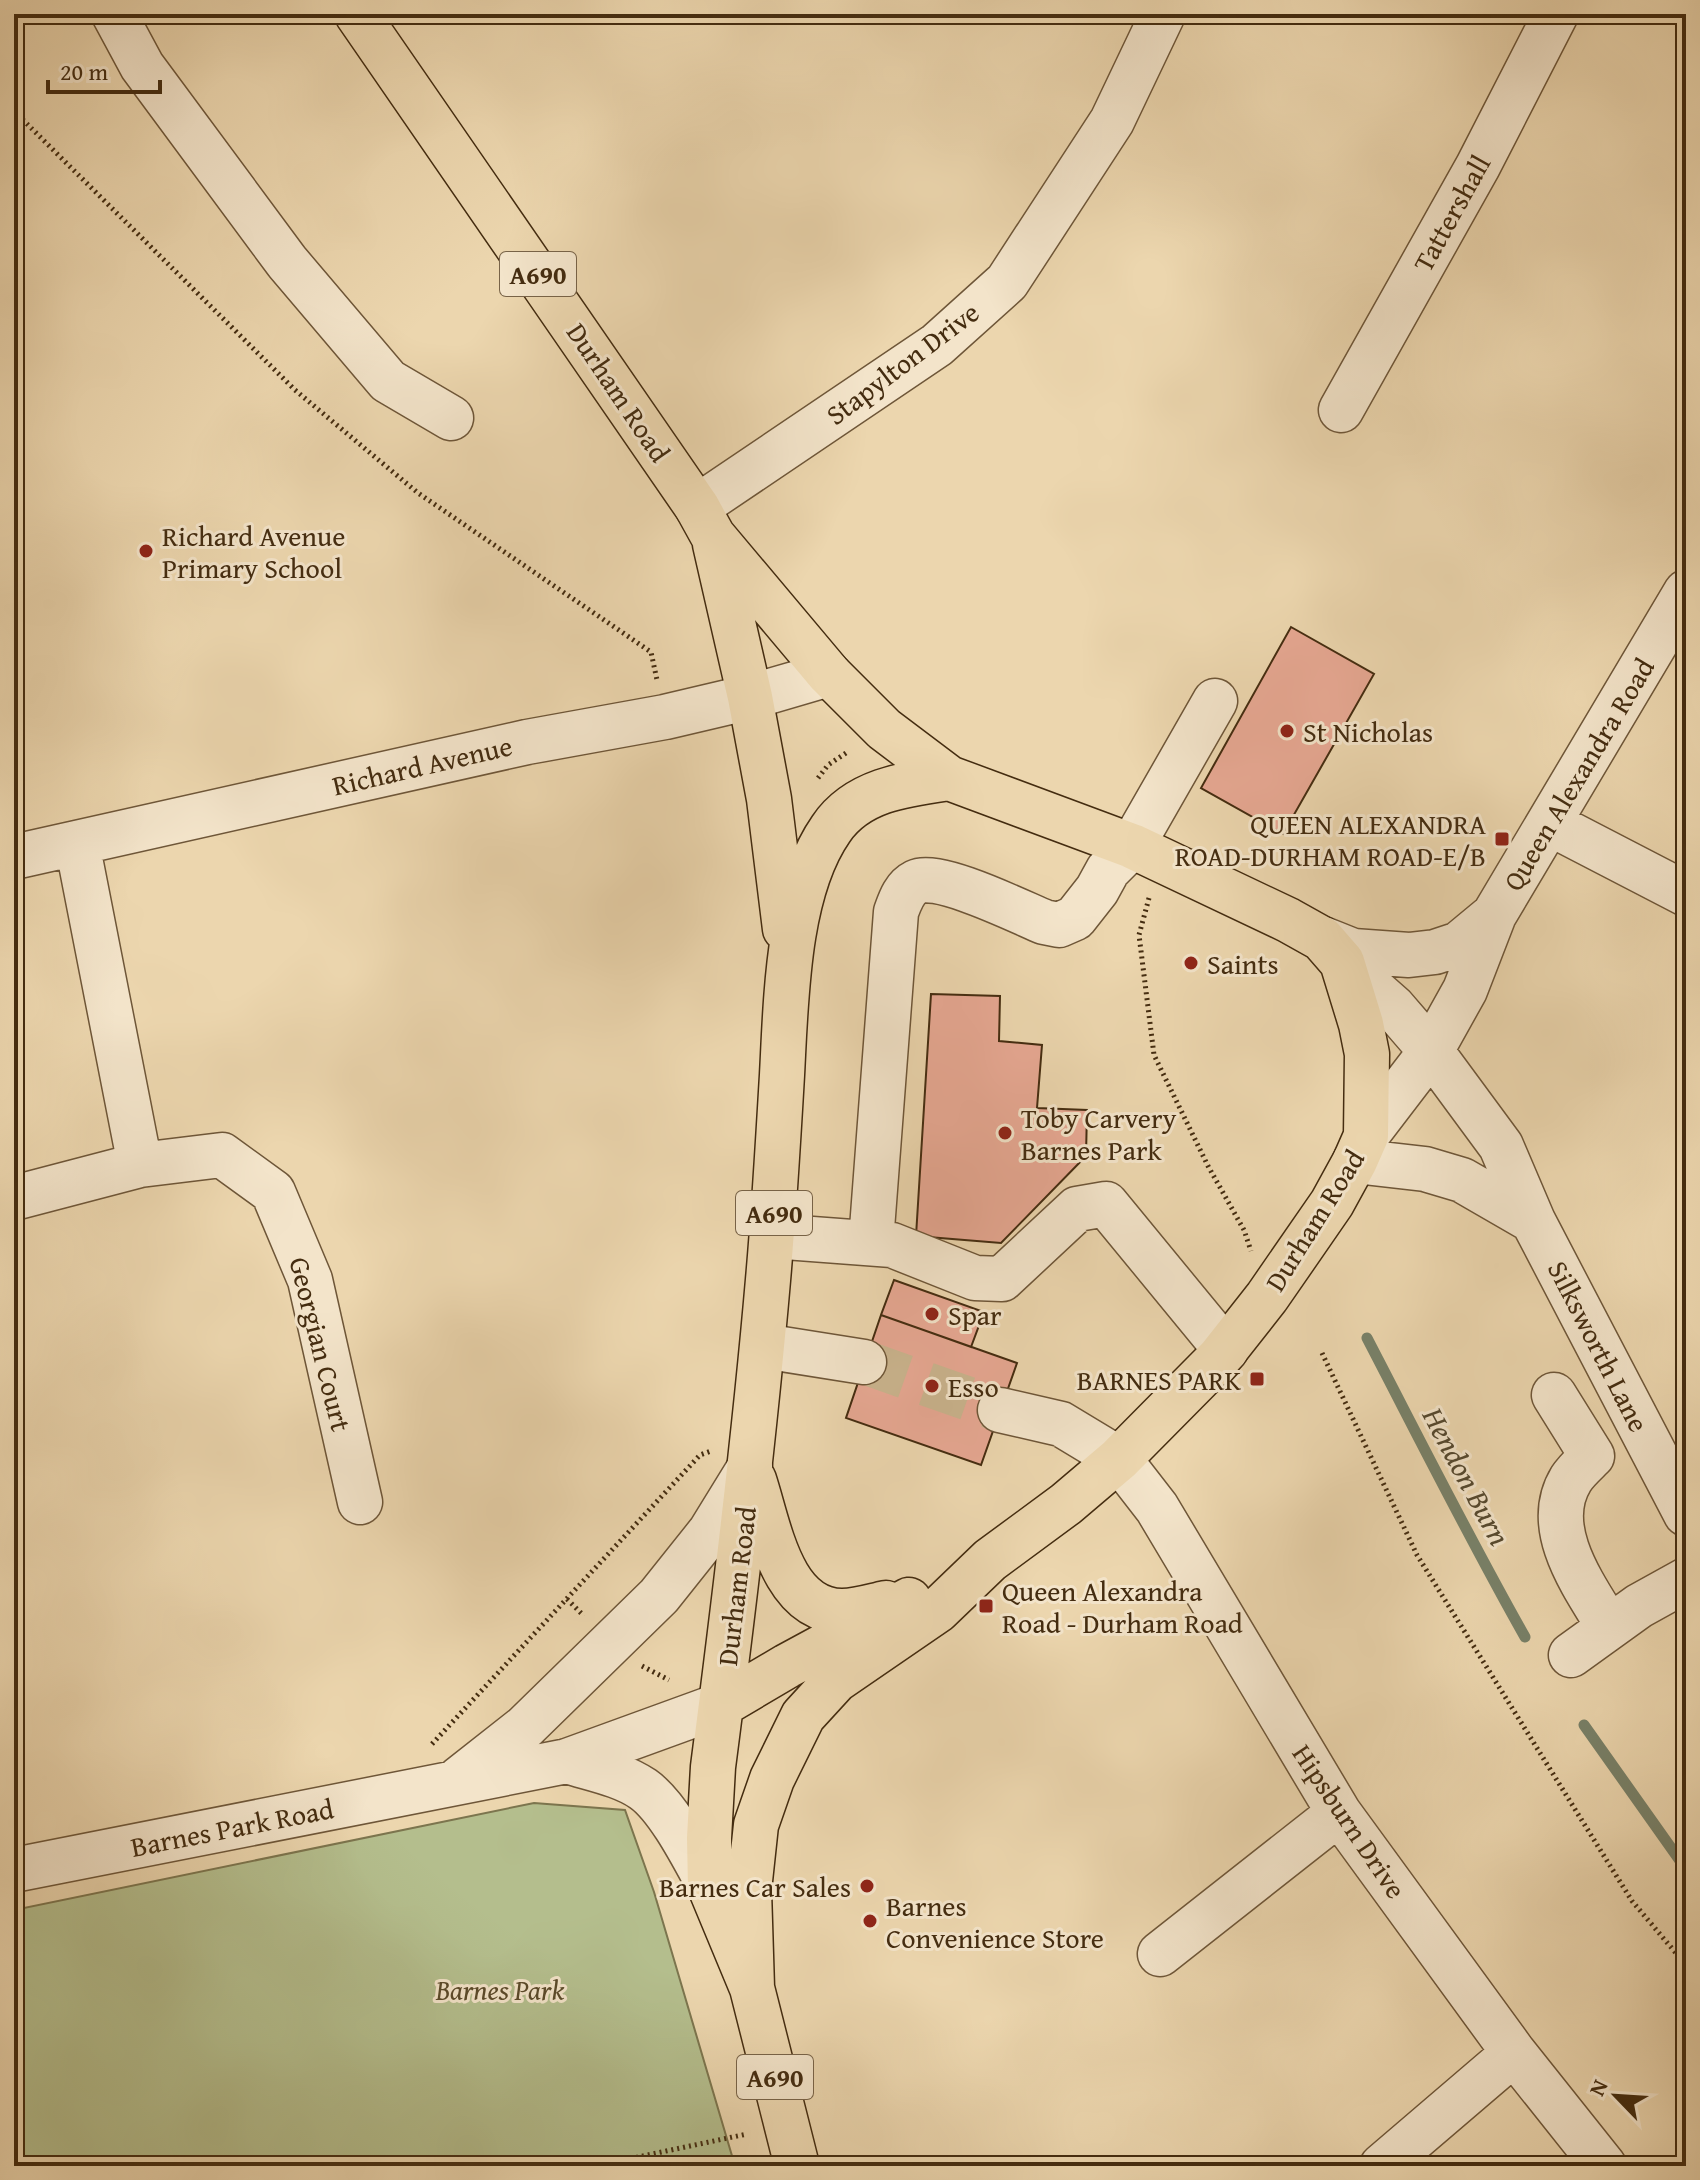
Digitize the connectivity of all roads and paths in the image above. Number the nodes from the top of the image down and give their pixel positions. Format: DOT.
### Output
graph roads {
  1 [pos="114,14"];
  2 [pos="357,14"];
  3 [pos="1163,14"];
  4 [pos="1556,14"];
  5 [pos="14,111"];
  6 [pos="1341,410"];
  7 [pos="451,418"];
  8 [pos="705,521"];
  9 [pos="1686,592"];
  10 [pos="651,652"];
  11 [pos="829,674"];
  12 [pos="750,697"];
  13 [pos="1215,701"];
  14 [pos="884,729"];
  15 [pos="949,778"];
  16 [pos="812,788"];
  17 [pos="1549,823"];
  18 [pos="77,843"];
  19 [pos="1132,846"];
  20 [pos="14,857"];
  21 [pos="1686,894"];
  22 [pos="1494,915"];
  23 [pos="1332,951"];
  24 [pos="789,959"];
  25 [pos="1431,1051"];
  26 [pos="1360,1149"];
  27 [pos="140,1165"];
  28 [pos="14,1198"];
  29 [pos="1533,1221"];
  30 [pos="772,1236"];
  31 [pos="871,1242"];
  32 [pos="763,1346"];
  33 [pos="1226,1350"];
  34 [pos="1322,1353"];
  35 [pos="864,1362"];
  36 [pos="1554,1395"];
  37 [pos="1000,1410"];
  38 [pos="752,1451"];
  39 [pos="1119,1459"];
  40 [pos="360,1502"];
  41 [pos="1686,1514"];
  42 [pos="990,1560"];
  43 [pos="1686,1580"];
  44 [pos="912,1598"];
  45 [pos="1609,1627"];
  46 [pos="1571,1655"];
  47 [pos="721,1705"];
  48 [pos="567,1761"];
  49 [pos="439,1768"];
  50 [pos="1339,1813"];
  51 [pos="14,1870"];
  52 [pos="710,1887"];
  53 [pos="1160,1954"];
  54 [pos="1686,1965"];
  55 [pos="752,1988"];
  56 [pos="1514,2053"];
  57 [pos="792,2146"];
  58 [pos="595,2166"];
  59 [pos="1382,2166"];
  60 [pos="1604,2166"];
  1 -- 7 [label="street"];
  2 -- 8 [label="highway, Durham Road / A690"];
  3 -- 8 [label="street, Stapylton Drive"];
  4 -- 6 [label="street, Tattershall"];
  5 -- 10 [label="path"];
  8 -- 11 [label="highway, Durham Road / A690"];
  8 -- 12 [label="highway, Durham Road / A690"];
  9 -- 17 [label="street, Queen Alexandra Road"];
  11 -- 12 [label="street, Richard Avenue"];
  11 -- 14 [label="highway, Durham Road / A690"];
  12 -- 18 [label="street, Richard Avenue"];
  12 -- 24 [label="highway, Durham Road / A690"];
  13 -- 19 [label="street"];
  14 -- 15 [label="highway, Durham Road / A690"];
  14 -- 16 [label="path"];
  15 -- 19 [label="highway, Durham Road / A690"];
  15 -- 24 [label="highway, Durham Road / A690"];
  17 -- 21 [label="street"];
  17 -- 22 [label="street, Queen Alexandra Road"];
  18 -- 20 [label="street, Richard Avenue"];
  18 -- 27 [label="street"];
  19 -- 23 [label="highway, Durham Road / A690"];
  19 -- 31 [label="street"];
  22 -- 23 [label="street, Queen Alexandra Road"];
  22 -- 25 [label="street, Queen Alexandra Road"];
  23 -- 25 [label="street, Silksworth Lane"];
  23 -- 26 [label="highway, Durham Road / A690"];
  24 -- 30 [label="highway, Durham Road / A690"];
  25 -- 26 [label="street, Queen Alexandra Road"];
  25 -- 29 [label="street, Silksworth Lane"];
  26 -- 29 [label="street"];
  26 -- 33 [label="highway, Durham Road / A690"];
  27 -- 28 [label="street, Georgian Court"];
  27 -- 40 [label="street, Georgian Court"];
  29 -- 41 [label="street, Silksworth Lane"];
  30 -- 31 [label="street"];
  30 -- 32 [label="highway, Durham Road / A690"];
  31 -- 33 [label="street"];
  32 -- 35 [label="street"];
  32 -- 38 [label="highway, Durham Road / A690"];
  33 -- 39 [label="highway, Durham Road / A690"];
  34 -- 54 [label="path"];
  36 -- 45 [label="street"];
  37 -- 39 [label="street"];
  38 -- 44 [label="highway, Durham Road / A690"];
  38 -- 47 [label="highway, Durham Road / A690"];
  38 -- 49 [label="street, Barnes Park Road"];
  38 -- 49 [label="path"];
  39 -- 42 [label="highway, Durham Road / A690"];
  39 -- 50 [label="street, Hipsburn Drive"];
  42 -- 44 [label="highway, Durham Road / A690"];
  42 -- 55 [label="highway, Durham Road / A690"];
  43 -- 45 [label="street"];
  44 -- 47 [label="highway, Durham Road / A690"];
  45 -- 46 [label="street"];
  47 -- 48 [label="street, Barnes Park Road"];
  47 -- 52 [label="highway, Durham Road / A690"];
  48 -- 49 [label="street, Barnes Park Road"];
  48 -- 52 [label="street, A690"];
  49 -- 51 [label="street, Barnes Park Road"];
  50 -- 53 [label="street"];
  50 -- 56 [label="street, Hipsburn Drive"];
  52 -- 55 [label="highway, Durham Road / A690"];
  55 -- 57 [label="highway, Durham Road / A690"];
  56 -- 59 [label="street"];
  56 -- 60 [label="street, Hipsburn Drive"];
  57 -- 58 [label="path"];
}
